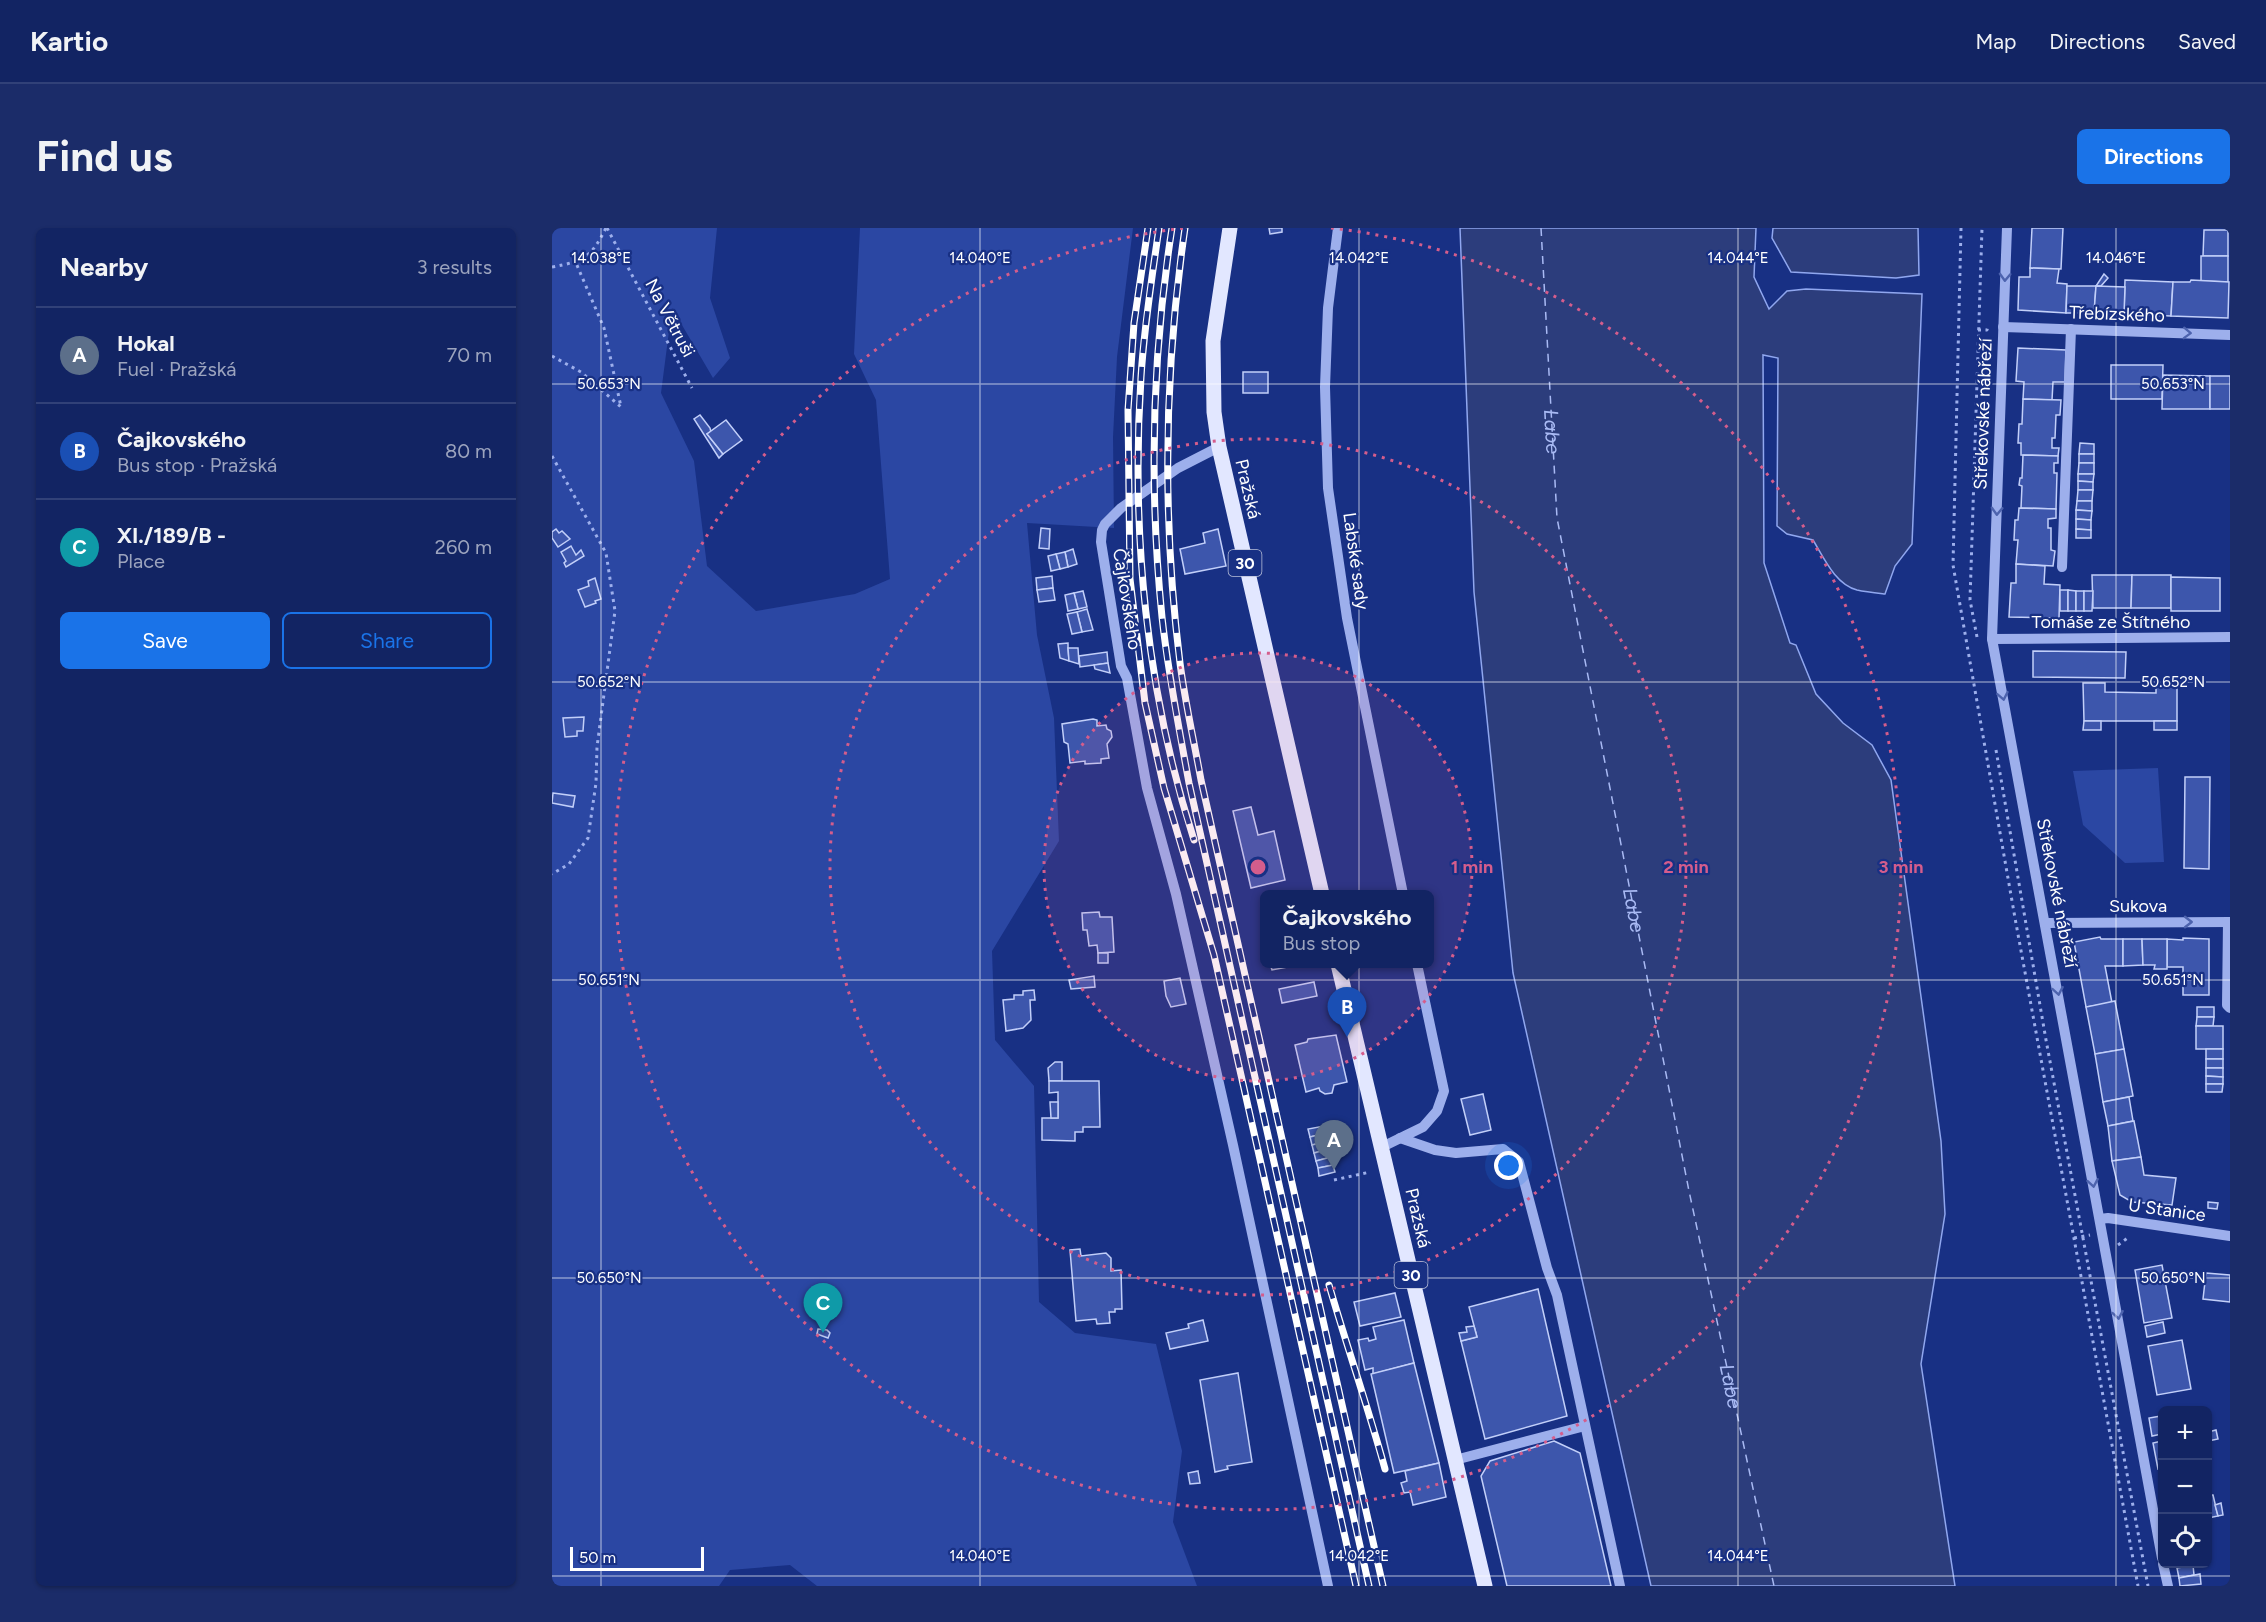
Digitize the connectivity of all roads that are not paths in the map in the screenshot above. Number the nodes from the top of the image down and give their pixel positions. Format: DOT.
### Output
graph roads {
  1 [pos="1230,228"];
  2 [pos="1338,228"];
  3 [pos="2007,228"];
  4 [pos="2003,327"];
  5 [pos="2071,329"];
  6 [pos="2230,334"];
  7 [pos="1219,447"];
  8 [pos="2062,567"];
  9 [pos="2230,638"];
  10 [pos="1992,639"];
  11 [pos="1321,890"];
  12 [pos="1402,890"];
  13 [pos="2229,922"];
  14 [pos="2046,923"];
  15 [pos="1339,968"];
  16 [pos="1418,968"];
  17 [pos="2230,1008"];
  18 [pos="1400,1138"];
  19 [pos="1382,1147"];
  20 [pos="2100,1219"];
  21 [pos="2230,1236"];
  22 [pos="1585,1426"];
  23 [pos="1455,1460"];
  24 [pos="2158,1531"];
  25 [pos="2164,1568"];
  26 [pos="1328,1586"];
  27 [pos="1485,1586"];
  28 [pos="1620,1586"];
  29 [pos="2168,1586"];
  1 -- 7 [label="main road, Pražská / 30"];
  2 -- 12 [label="street, Labské sady"];
  3 -- 4 [label="street, Střekovské nábřeží, one-way"];
  4 -- 5 [label="street, Třebízského"];
  4 -- 10 [label="street, Střekovské nábřeží, one-way"];
  5 -- 6 [label="street, Třebízského, one-way"];
  5 -- 8 [label="street"];
  7 -- 11 [label="main road, Pražská / 30"];
  7 -- 26 [label="street, Čajkovského"];
  9 -- 10 [label="street, Tomáše ze Štítného"];
  10 -- 14 [label="street, Střekovské nábřeží, one-way"];
  14 -- 13 [label="street, Sukova, one-way"];
  13 -- 17 [label="street"];
  14 -- 20 [label="street, Střekovské nábřeží, one-way"];
  15 -- 19 [label="main road, Pražská / 30"];
  16 -- 18 [label="street"];
  18 -- 19 [label="street"];
  18 -- 22 [label="street"];
  19 -- 23 [label="main road, Pražská / 30"];
  20 -- 21 [label="street, U Stanice"];
  20 -- 24 [label="street, Střekovské nábřeží, one-way"];
  22 -- 23 [label="street"];
  22 -- 28 [label="street"];
  23 -- 27 [label="main road, Pražská / 30"];
  25 -- 29 [label="street"];
}
